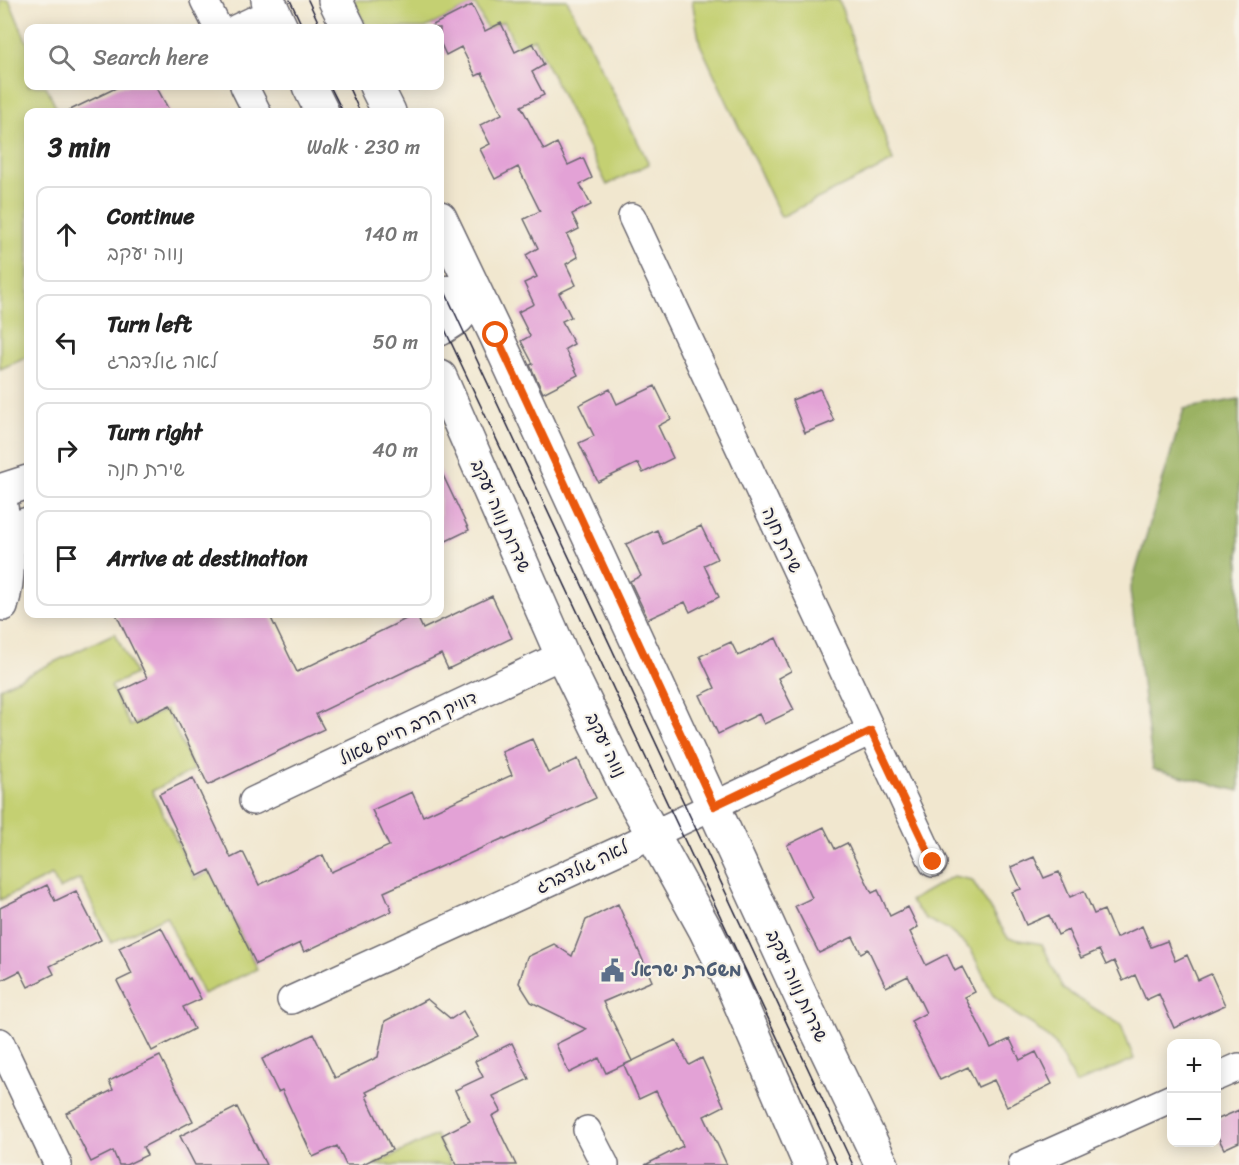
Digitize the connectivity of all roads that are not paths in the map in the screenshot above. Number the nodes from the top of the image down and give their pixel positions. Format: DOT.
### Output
graph roads {
  1 [pos="204,0"];
  2 [pos="335,0"];
  3 [pos="274,13"];
  4 [pos="216,24"];
  5 [pos="247,24"];
  6 [pos="347,24"];
  7 [pos="246,90"];
  8 [pos="311,90"];
  9 [pos="378,90"];
  10 [pos="255,108"];
  11 [pos="320,108"];
  12 [pos="387,108"];
  13 [pos="632,216"];
  14 [pos="444,226"];
  15 [pos="444,293"];
  16 [pos="476,294"];
  17 [pos="444,326"];
  18 [pos="444,386"];
  19 [pos="10,488"];
  20 [pos="12,528"];
  21 [pos="0,606"];
  22 [pos="562,655"];
  23 [pos="871,731"];
  24 [pos="253,801"];
  25 [pos="714,806"];
  26 [pos="652,835"];
  27 [pos="933,862"];
  28 [pos="291,1000"];
  29 [pos="0,1042"];
  30 [pos="1239,1067"];
  31 [pos="1221,1075"];
  32 [pos="1167,1100"];
  33 [pos="587,1130"];
  34 [pos="810,1164"];
  35 [pos="58,1165"];
  36 [pos="605,1165"];
  37 [pos="882,1165"];
  38 [pos="1022,1165"];
  1 -- 4 [label="street"];
  2 -- 6 [label="street"];
  3 -- 5 [label="street"];
  7 -- 10 [label="street"];
  8 -- 11 [label="street"];
  9 -- 12 [label="street"];
  13 -- 23 [label="street, שירת חנה"];
  14 -- 16 [label="street"];
  15 -- 16 [label="street"];
  16 -- 17 [label="street"];
  16 -- 25 [label="street"];
  18 -- 22 [label="street, שדרות נווה יעקב"];
  19 -- 20 [label="street"];
  20 -- 21 [label="street"];
  22 -- 24 [label="street, דוויק הרב חיים שאול"];
  22 -- 26 [label="street, נווה יעקב"];
  23 -- 25 [label="street, לאה גולדברג"];
  23 -- 27 [label="street, שירת חנה"];
  25 -- 26 [label="street, לאה גולדברג"];
  25 -- 37 [label="street, שדרות נווה יעקב"];
  26 -- 28 [label="street, לאה גולדברג"];
  26 -- 34 [label="street"];
  29 -- 35 [label="street"];
  30 -- 31 [label="street"];
  32 -- 38 [label="street"];
  33 -- 36 [label="street"];
}
